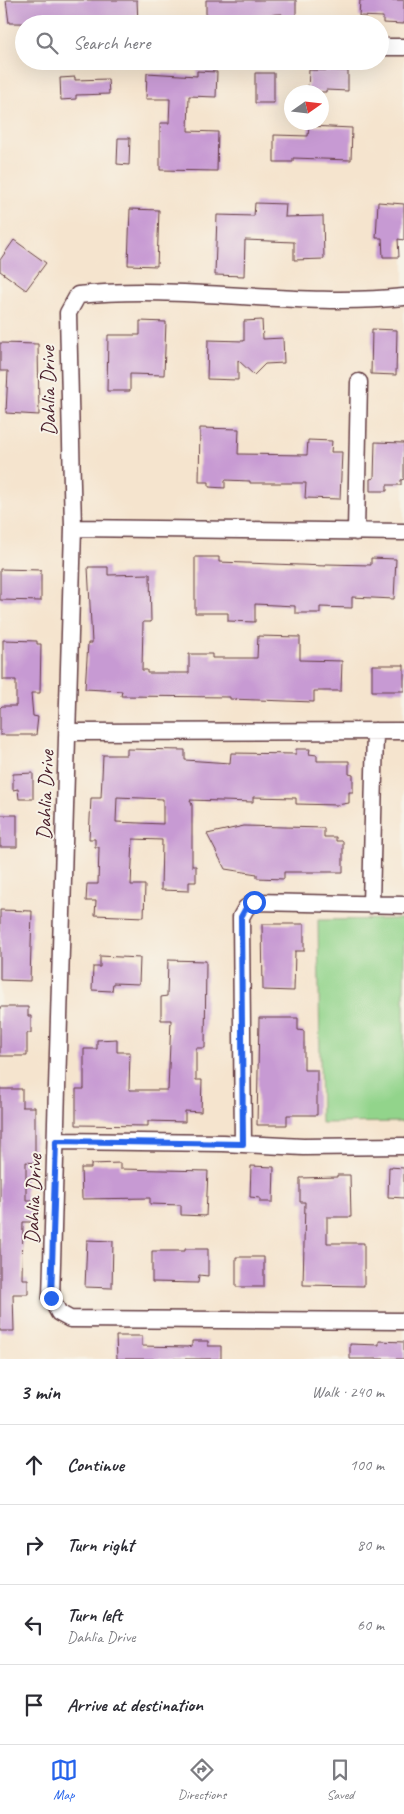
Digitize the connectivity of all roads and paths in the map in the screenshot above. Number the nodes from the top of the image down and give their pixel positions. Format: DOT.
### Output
graph roads {
  1 [pos="404,46"];
  2 [pos="389,47"];
  3 [pos="404,297"];
  4 [pos="359,382"];
  5 [pos="73,528"];
  6 [pos="356,532"];
  7 [pos="404,532"];
  8 [pos="376,731"];
  9 [pos="404,731"];
  10 [pos="69,732"];
  11 [pos="371,905"];
  12 [pos="404,906"];
  13 [pos="56,1141"];
  14 [pos="243,1144"];
  15 [pos="404,1146"];
  16 [pos="404,1322"];
  1 -- 2 [label="street"];
  3 -- 5 [label="street, Dahlia Drive"];
  4 -- 6 [label="street"];
  5 -- 6 [label="street"];
  5 -- 10 [label="street, Dahlia Drive"];
  6 -- 7 [label="street"];
  8 -- 9 [label="street"];
  8 -- 10 [label="street"];
  8 -- 11 [label="street"];
  10 -- 13 [label="street, Dahlia Drive"];
  11 -- 12 [label="street"];
  11 -- 14 [label="street"];
  13 -- 14 [label="street"];
  13 -- 16 [label="street, Dahlia Drive"];
  14 -- 15 [label="street"];
}
